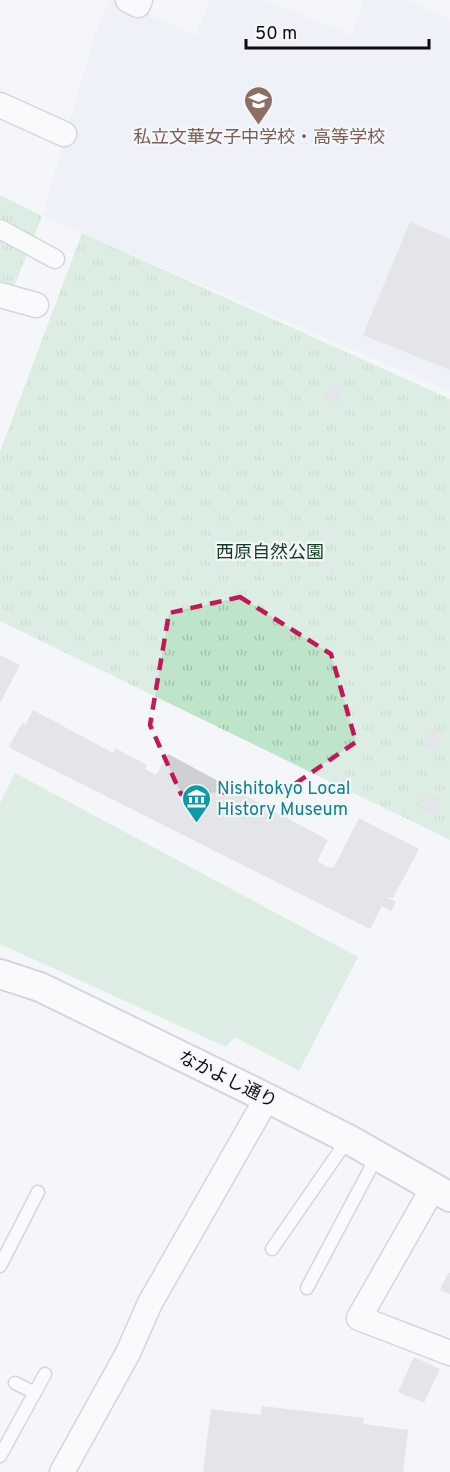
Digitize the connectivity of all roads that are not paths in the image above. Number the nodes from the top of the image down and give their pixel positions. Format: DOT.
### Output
graph roads {
  1 [pos="128,0"];
  2 [pos="140,0"];
  3 [pos="0,105"];
  4 [pos="63,134"];
  5 [pos="0,228"];
  6 [pos="56,259"];
  7 [pos="0,295"];
  8 [pos="36,305"];
  9 [pos="0,974"];
  10 [pos="267,1098"];
  11 [pos="348,1139"];
  12 [pos="377,1156"];
  13 [pos="38,1192"];
  14 [pos="441,1193"];
  15 [pos="272,1249"];
  16 [pos="0,1266"];
  17 [pos="307,1288"];
  18 [pos="450,1353"];
  19 [pos="45,1374"];
  20 [pos="15,1383"];
  21 [pos="35,1394"];
  22 [pos="0,1456"];
  23 [pos="62,1472"];
  1 -- 2 [label="street"];
  3 -- 4 [label="street"];
  5 -- 6 [label="street"];
  7 -- 8 [label="street"];
  9 -- 10 [label="street, なかよし通り"];
  10 -- 11 [label="street, なかよし通り"];
  10 -- 23 [label="street"];
  11 -- 12 [label="street, なかよし通り"];
  11 -- 15 [label="lane"];
  12 -- 14 [label="street, なかよし通り"];
  12 -- 17 [label="lane"];
  13 -- 16 [label="lane"];
  14 -- 18 [label="street"];
  19 -- 21 [label="lane"];
  20 -- 21 [label="lane"];
  21 -- 22 [label="lane"];
}
